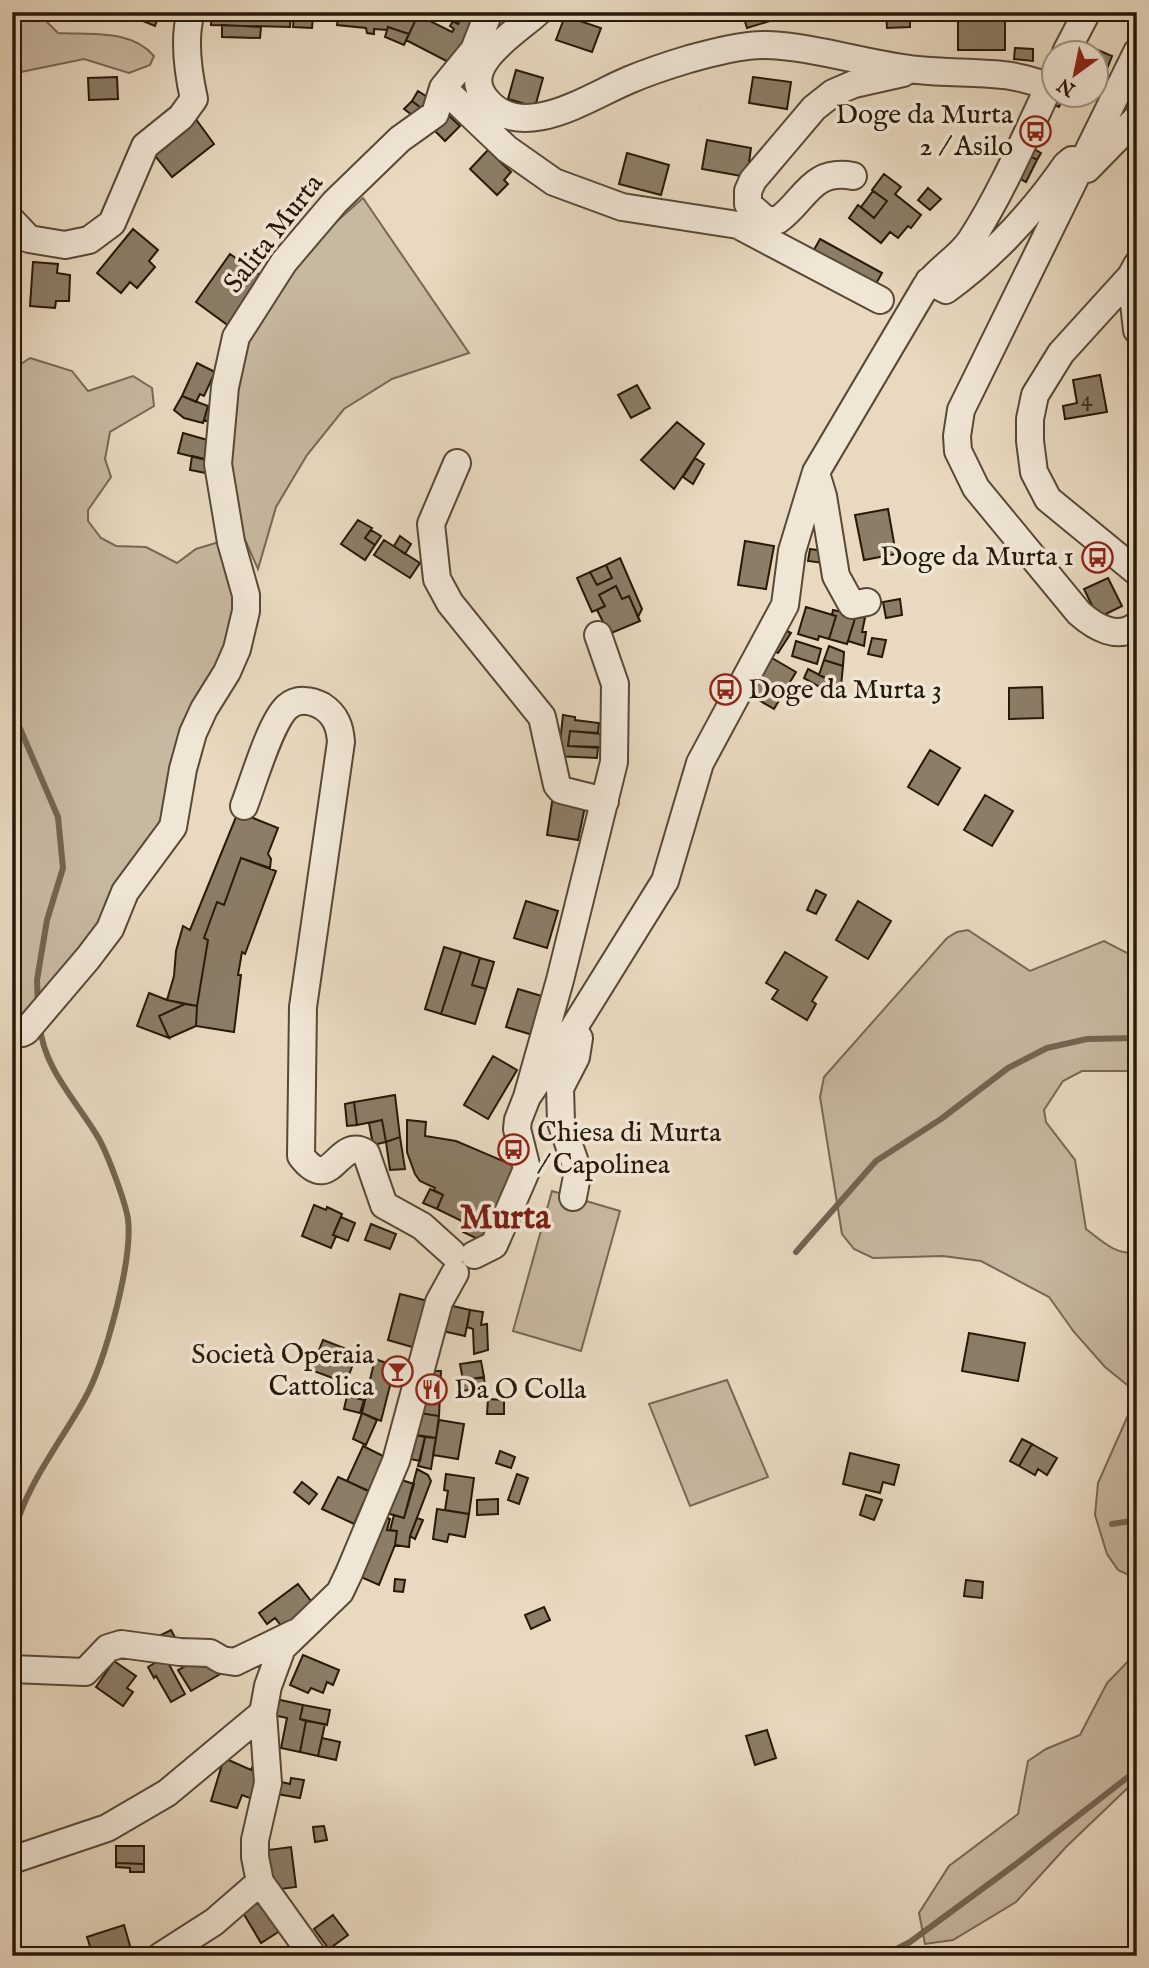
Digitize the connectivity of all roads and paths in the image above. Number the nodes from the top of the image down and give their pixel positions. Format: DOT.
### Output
graph roads {
  1 [pos="191,12"];
  2 [pos="489,12"];
  3 [pos="538,12"];
  4 [pos="1087,12"];
  5 [pos="1073,38"];
  6 [pos="1137,52"];
  7 [pos="918,70"];
  8 [pos="1040,79"];
  9 [pos="443,88"];
  10 [pos="1040,105"];
  11 [pos="1137,118"];
  12 [pos="1081,167"];
  13 [pos="853,176"];
  14 [pos="12,221"];
  15 [pos="1134,271"];
  16 [pos="929,281"];
  17 [pos="880,300"];
  18 [pos="1137,330"];
  19 [pos="457,463"];
  20 [pos="816,472"];
  21 [pos="1137,572"];
  22 [pos="867,602"];
  23 [pos="1137,625"];
  24 [pos="598,635"];
  25 [pos="606,801"];
  26 [pos="244,806"];
  27 [pos="573,1029"];
  28 [pos="12,1033"];
  29 [pos="527,1097"];
  30 [pos="573,1197"];
  31 [pos="461,1260"];
  32 [pos="296,1632"];
  33 [pos="12,1669"];
  34 [pos="263,1713"];
  35 [pos="12,1860"];
  36 [pos="260,1882"];
  37 [pos="160,1956"];
  38 [pos="313,1956"];
  1 -- 14 [label="street"];
  2 -- 9 [label="street, Salita Murta"];
  3 -- 7 [label="street"];
  4 -- 5 [label="street"];
  6 -- 12 [label="street"];
  7 -- 8 [label="street"];
  7 -- 13 [label="street"];
  9 -- 17 [label="street"];
  9 -- 28 [label="street, Salita Murta"];
  10 -- 16 [label="street"];
  11 -- 12 [label="street"];
  12 -- 16 [label="street"];
  12 -- 23 [label="street"];
  15 -- 18 [label="street"];
  15 -- 21 [label="street"];
  16 -- 20 [label="street"];
  19 -- 25 [label="street"];
  20 -- 22 [label="street"];
  20 -- 27 [label="street"];
  24 -- 25 [label="street"];
  25 -- 29 [label="street"];
  26 -- 31 [label="street"];
  27 -- 29 [label="street"];
  27 -- 30 [label="street"];
  29 -- 31 [label="street"];
  31 -- 32 [label="street"];
  32 -- 33 [label="street"];
  32 -- 34 [label="street"];
  34 -- 35 [label="street"];
  34 -- 36 [label="street"];
  36 -- 37 [label="street"];
  36 -- 38 [label="street"];
}
